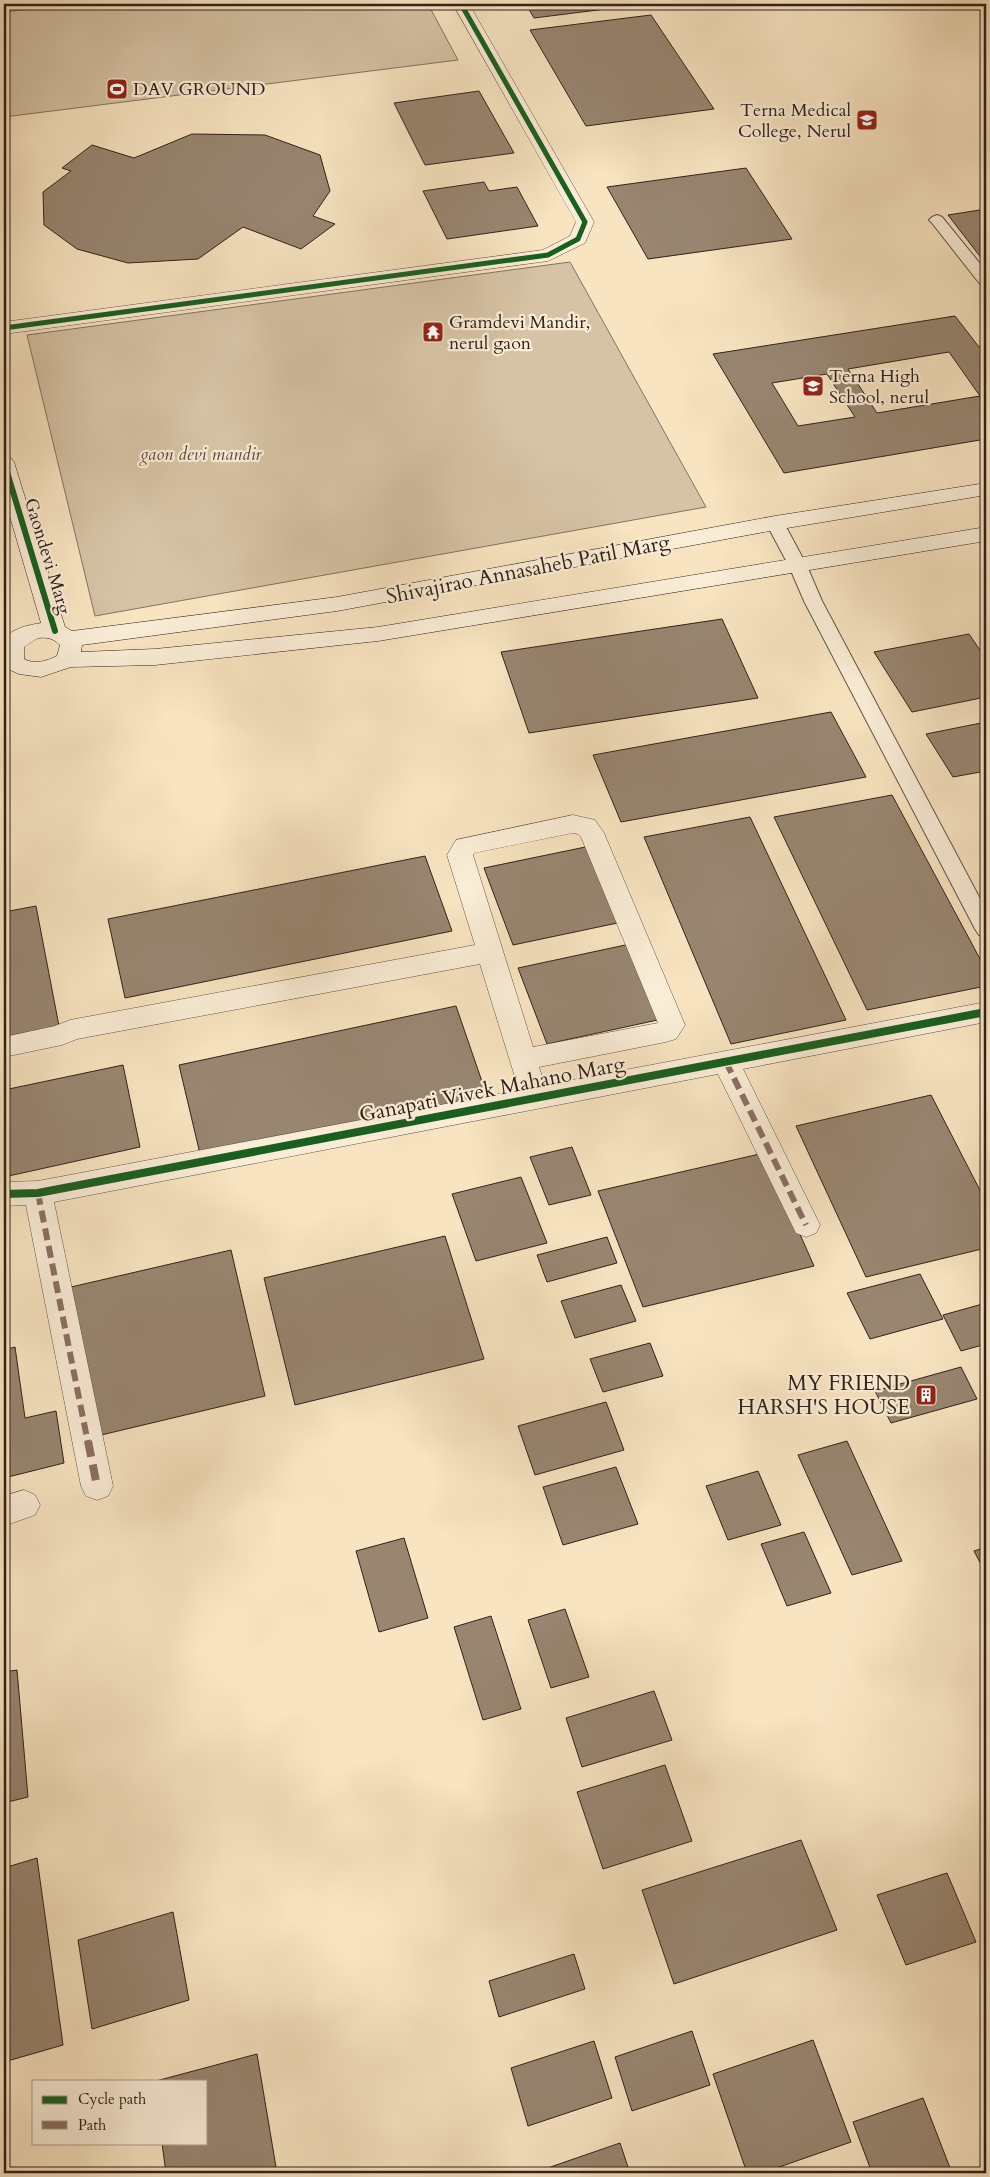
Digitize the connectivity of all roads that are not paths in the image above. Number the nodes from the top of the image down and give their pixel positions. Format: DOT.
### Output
graph roads {
  1 [pos="461,4"];
  2 [pos="937,220"];
  3 [pos="986,281"];
  4 [pos="4,328"];
  5 [pos="4,462"];
  6 [pos="986,489"];
  7 [pos="775,523"];
  8 [pos="986,534"];
  9 [pos="798,566"];
  10 [pos="63,643"];
  11 [pos="9,657"];
  12 [pos="986,929"];
  13 [pos="490,952"];
  14 [pos="986,1012"];
  15 [pos="4,1047"];
  16 [pos="522,1059"];
  17 [pos="726,1062"];
  18 [pos="535,1099"];
  19 [pos="38,1193"];
  20 [pos="4,1194"];
  21 [pos="806,1225"];
  22 [pos="96,1486"];
  1 -- 4 [label="street"];
  2 -- 3 [label="lane"];
  5 -- 10 [label="street, Gaondevi Marg"];
  6 -- 7 [label="street, Shivajirao Annasaheb Patil Marg"];
  7 -- 9 [label="lane"];
  7 -- 10 [label="street, Shivajirao Annasaheb Patil Marg"];
  8 -- 9 [label="street, Shivajirao Annasaheb Patil Marg"];
  9 -- 10 [label="street, Shivajirao Annasaheb Patil Marg"];
  9 -- 12 [label="lane"];
  10 -- 11 [label="street"];
  10 -- 11 [label="street"];
  13 -- 15 [label="street"];
  13 -- 16 [label="street"];
  13 -- 16 [label="street"];
  14 -- 17 [label="street, Ganapati Vivek Mahano Marg"];
  16 -- 18 [label="street"];
  17 -- 18 [label="street, Ganapati Vivek Mahano Marg"];
  17 -- 21 [label="street"];
  18 -- 19 [label="street, Ganapati Vivek Mahano Marg"];
  19 -- 20 [label="street, Ganapati Vivek Mahano Marg"];
  19 -- 22 [label="street"];
}
